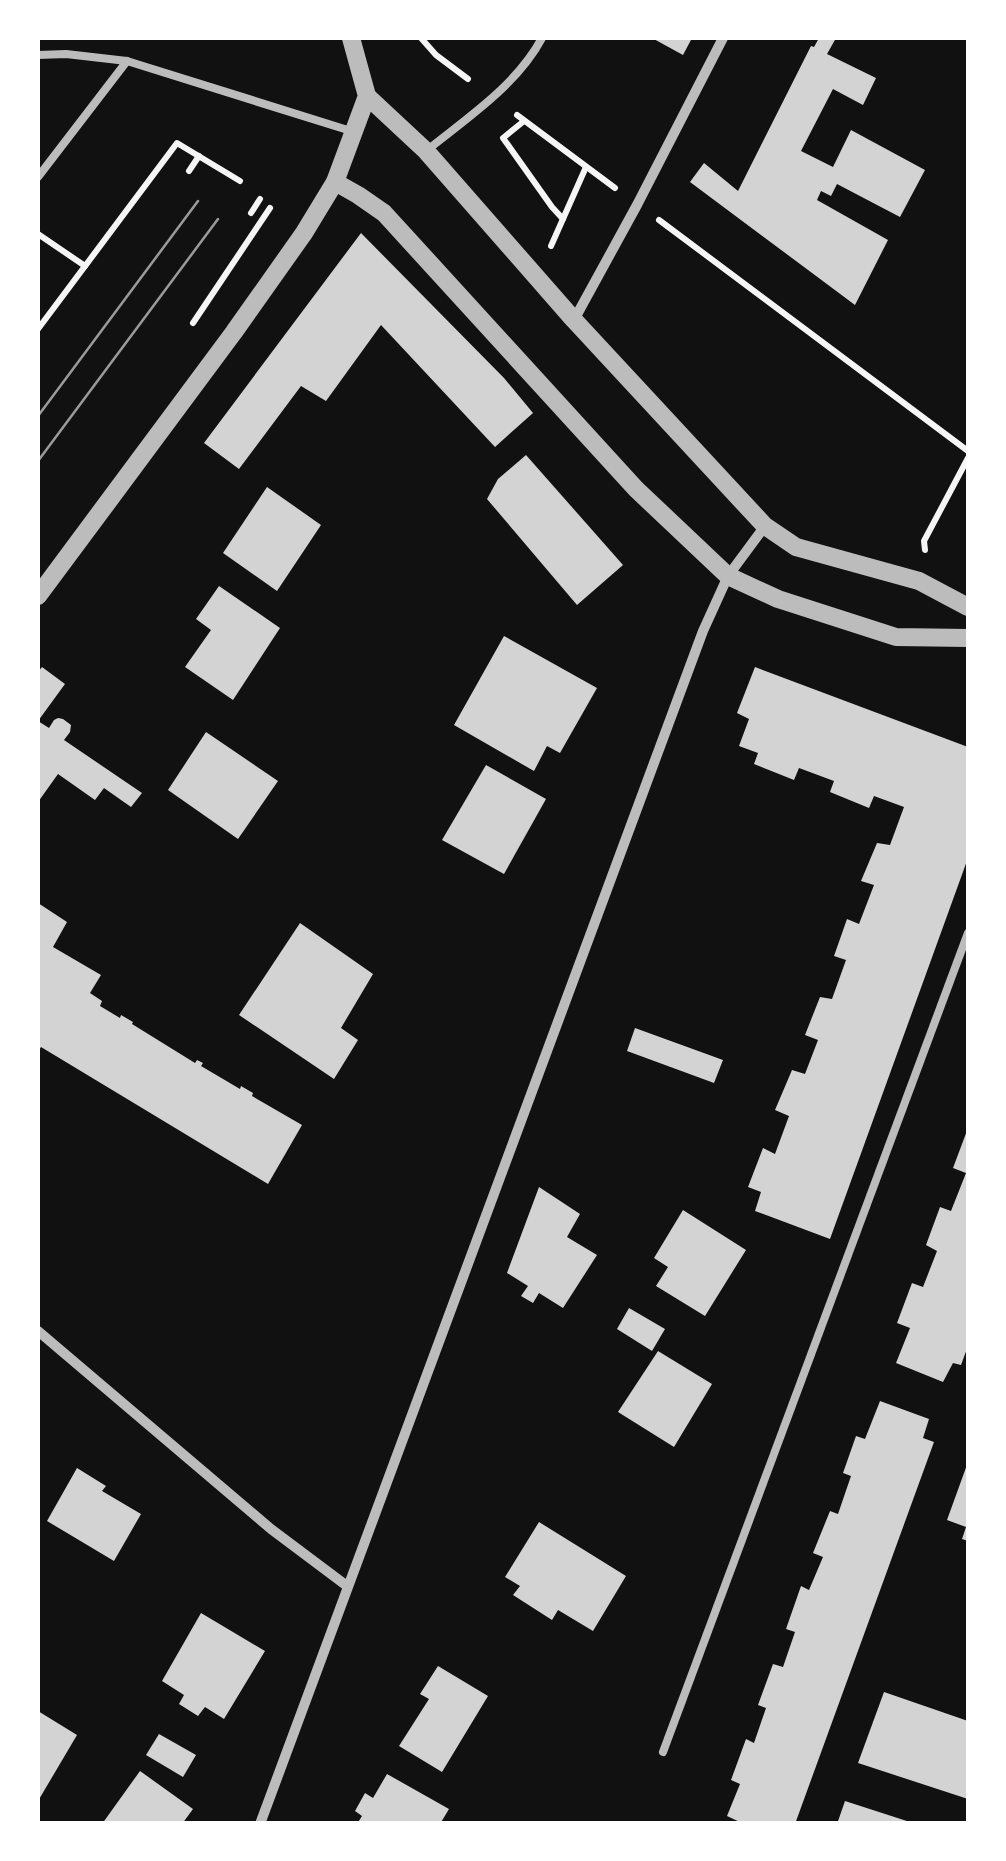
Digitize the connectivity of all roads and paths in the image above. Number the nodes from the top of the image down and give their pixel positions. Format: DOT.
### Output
graph roads {
  1 [pos="351,38"];
  2 [pos="421,38"];
  3 [pos="542,38"];
  4 [pos="723,38"];
  5 [pos="38,55"];
  6 [pos="127,61"];
  7 [pos="473,83"];
  8 [pos="368,96"];
  9 [pos="512,112"];
  10 [pos="525,121"];
  11 [pos="355,133"];
  12 [pos="426,151"];
  13 [pos="199,156"];
  14 [pos="586,167"];
  15 [pos="189,171"];
  16 [pos="38,176"];
  17 [pos="240,181"];
  18 [pos="335,182"];
  19 [pos="618,190"];
  20 [pos="260,199"];
  21 [pos="270,208"];
  22 [pos="250,214"];
  23 [pos="563,219"];
  24 [pos="658,220"];
  25 [pos="38,234"];
  26 [pos="545,260"];
  27 [pos="85,266"];
  28 [pos="574,320"];
  29 [pos="38,330"];
  30 [pos="189,330"];
  31 [pos="968,454"];
  32 [pos="765,526"];
  33 [pos="926,561"];
  34 [pos="728,576"];
  35 [pos="38,596"];
  36 [pos="968,607"];
  37 [pos="968,638"];
  38 [pos="968,933"];
  39 [pos="38,1331"];
  40 [pos="347,1586"];
  41 [pos="663,1752"];
  42 [pos="260,1824"];
  1 -- 8 [label="street"];
  2 -- 7 [label="path"];
  3 -- 12 [label="lane"];
  4 -- 28 [label="street"];
  5 -- 6 [label="lane"];
  6 -- 11 [label="lane"];
  6 -- 16 [label="lane"];
  8 -- 11 [label="street"];
  8 -- 12 [label="street"];
  9 -- 10 [label="path"];
  10 -- 14 [label="path"];
  10 -- 23 [label="path"];
  11 -- 18 [label="street"];
  12 -- 28 [label="street"];
  13 -- 15 [label="path"];
  13 -- 17 [label="path"];
  13 -- 27 [label="path"];
  14 -- 19 [label="path"];
  14 -- 23 [label="path"];
  18 -- 34 [label="street"];
  18 -- 35 [label="street"];
  20 -- 22 [label="path"];
  21 -- 30 [label="path"];
  23 -- 26 [label="path"];
  24 -- 31 [label="path"];
  25 -- 27 [label="path"];
  27 -- 29 [label="path"];
  28 -- 32 [label="street"];
  31 -- 33 [label="path"];
  32 -- 34 [label="street"];
  32 -- 36 [label="street"];
  34 -- 37 [label="street"];
  34 -- 40 [label="street"];
  38 -- 41 [label="lane"];
  39 -- 40 [label="street"];
  40 -- 42 [label="street"];
}
